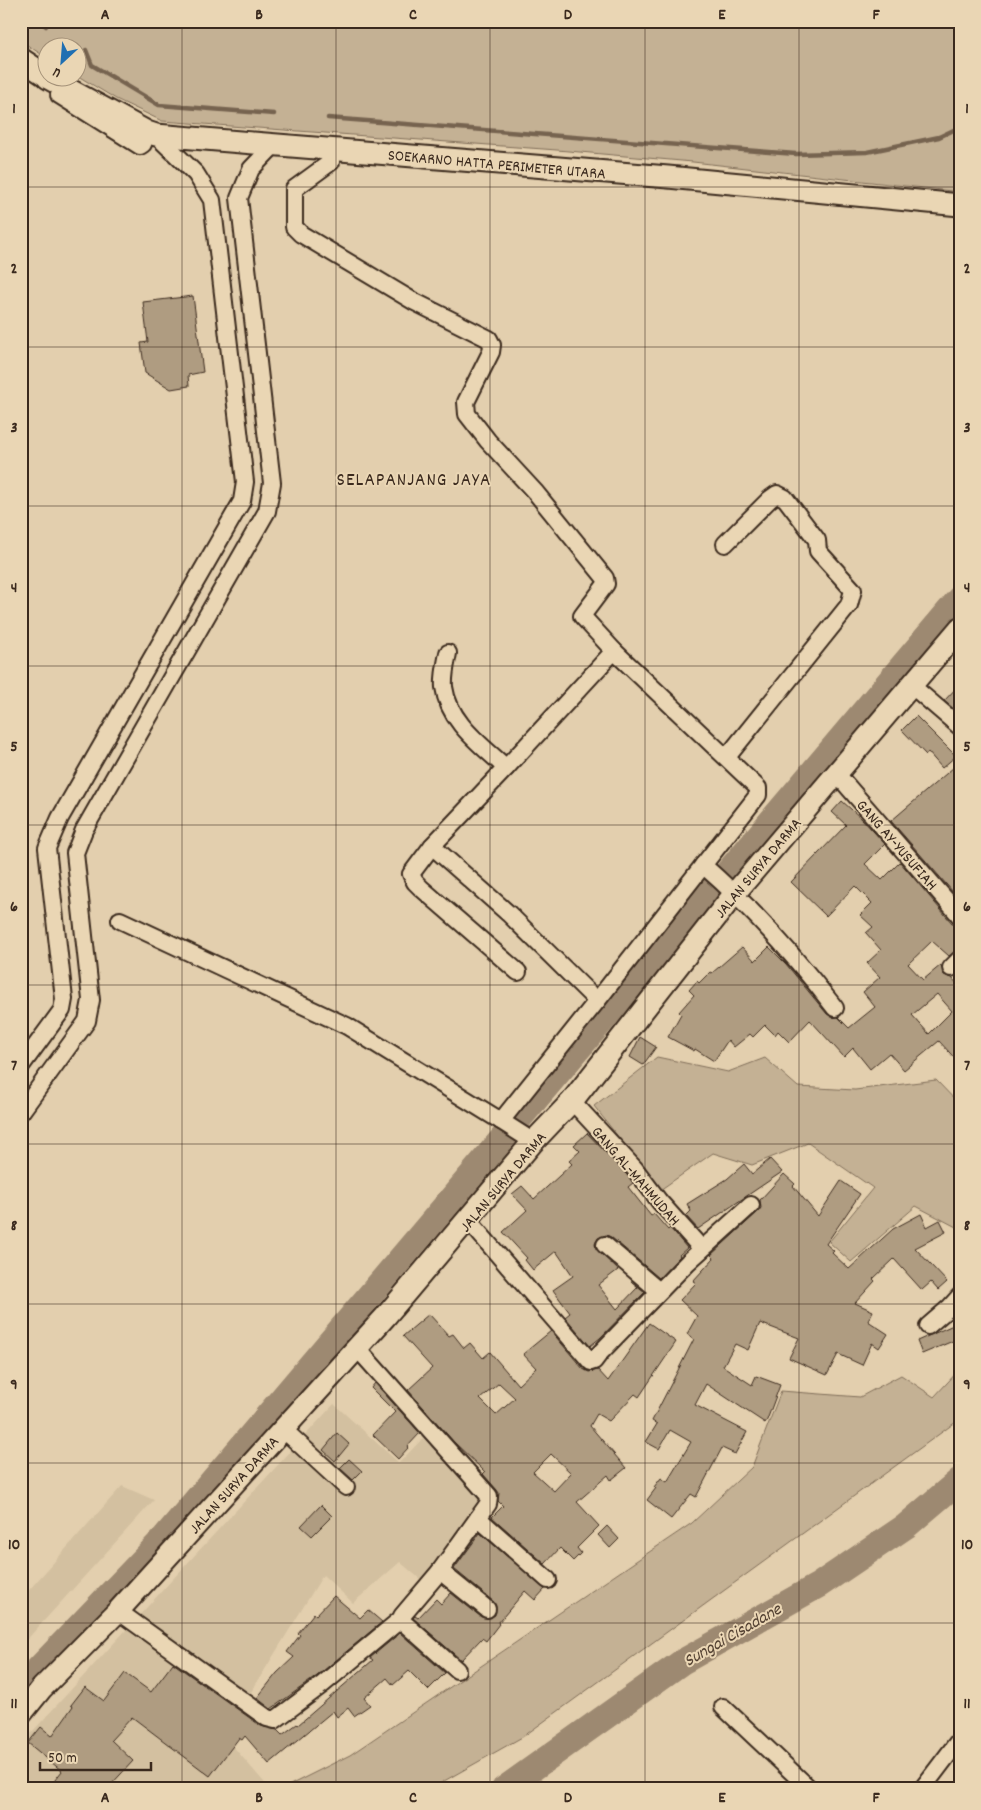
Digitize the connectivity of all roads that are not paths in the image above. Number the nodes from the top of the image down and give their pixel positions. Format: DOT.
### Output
graph roads {
  1 [pos="21,60"];
  2 [pos="21,71"];
  3 [pos="38,71"];
  4 [pos="68,88"];
  5 [pos="152,134"];
  6 [pos="274,145"];
  7 [pos="332,150"];
  8 [pos="960,205"];
  9 [pos="252,314"];
  10 [pos="226,315"];
  11 [pos="725,544"];
  12 [pos="960,628"];
  13 [pos="614,651"];
  14 [pos="448,653"];
  15 [pos="147,668"];
  16 [pos="170,680"];
  17 [pos="911,685"];
  18 [pos="135,688"];
  19 [pos="158,700"];
  20 [pos="960,727"];
  21 [pos="727,757"];
  22 [pos="506,768"];
  23 [pos="836,772"];
  24 [pos="432,846"];
  25 [pos="708,868"];
  26 [pos="731,889"];
  27 [pos="960,916"];
  28 [pos="120,920"];
  29 [pos="518,972"];
  30 [pos="597,1001"];
  31 [pos="835,1008"];
  32 [pos="21,1066"];
  33 [pos="572,1101"];
  34 [pos="21,1112"];
  35 [pos="502,1122"];
  36 [pos="529,1140"];
  37 [pos="751,1205"];
  38 [pos="468,1220"];
  39 [pos="606,1245"];
  40 [pos="702,1249"];
  41 [pos="659,1291"];
  42 [pos="960,1296"];
  43 [pos="928,1326"];
  44 [pos="357,1348"];
  45 [pos="283,1429"];
  46 [pos="346,1487"];
  47 [pos="478,1518"];
  48 [pos="440,1571"];
  49 [pos="548,1580"];
  50 [pos="487,1609"];
  51 [pos="118,1611"];
  52 [pos="402,1619"];
  53 [pos="457,1670"];
  54 [pos="723,1707"];
  55 [pos="21,1714"];
  56 [pos="960,1739"];
  57 [pos="810,1789"];
  58 [pos="922,1789"];
  1 -- 3 [label="main road, SOEKARNO HATTA PERIMETER UTARA"];
  2 -- 5 [label="street"];
  4 -- 5 [label="main road, SOEKARNO HATTA PERIMETER UTARA"];
  5 -- 6 [label="main road, SOEKARNO HATTA PERIMETER UTARA"];
  5 -- 10 [label="street"];
  6 -- 7 [label="main road, SOEKARNO HATTA PERIMETER UTARA"];
  6 -- 9 [label="street"];
  7 -- 8 [label="main road, SOEKARNO HATTA PERIMETER UTARA"];
  7 -- 13 [label="street"];
  9 -- 10 [label="street"];
  9 -- 16 [label="street"];
  10 -- 15 [label="street"];
  11 -- 21 [label="street"];
  12 -- 17 [label="main road, JALAN SURYA DARMA"];
  13 -- 21 [label="street"];
  13 -- 22 [label="street"];
  14 -- 22 [label="street"];
  15 -- 16 [label="street"];
  15 -- 18 [label="street"];
  16 -- 19 [label="street"];
  17 -- 20 [label="street"];
  17 -- 23 [label="main road, JALAN SURYA DARMA"];
  18 -- 19 [label="street"];
  18 -- 32 [label="street"];
  19 -- 34 [label="street"];
  21 -- 25 [label="street"];
  22 -- 24 [label="street"];
  23 -- 26 [label="main road, JALAN SURYA DARMA"];
  23 -- 27 [label="street, GANG AY-YUSUFIAH"];
  24 -- 29 [label="street"];
  24 -- 30 [label="street"];
  25 -- 26 [label="street"];
  25 -- 30 [label="street"];
  26 -- 31 [label="street"];
  26 -- 33 [label="main road, JALAN SURYA DARMA"];
  28 -- 35 [label="street"];
  30 -- 35 [label="street"];
  33 -- 36 [label="main road, JALAN SURYA DARMA"];
  33 -- 40 [label="street, GANG AL-MAHMUDAH"];
  35 -- 36 [label="street"];
  36 -- 38 [label="main road, JALAN SURYA DARMA"];
  37 -- 40 [label="street"];
  38 -- 41 [label="street"];
  38 -- 44 [label="main road, JALAN SURYA DARMA"];
  39 -- 41 [label="street"];
  40 -- 41 [label="street"];
  42 -- 43 [label="street"];
  44 -- 45 [label="main road, JALAN SURYA DARMA"];
  44 -- 47 [label="street"];
  45 -- 46 [label="street"];
  45 -- 51 [label="main road, JALAN SURYA DARMA"];
  47 -- 48 [label="street"];
  47 -- 49 [label="street"];
  48 -- 50 [label="street"];
  48 -- 52 [label="street"];
  51 -- 52 [label="street"];
  51 -- 55 [label="main road, JALAN SURYA DARMA"];
  52 -- 53 [label="street"];
  54 -- 57 [label="street"];
  56 -- 58 [label="street"];
}
